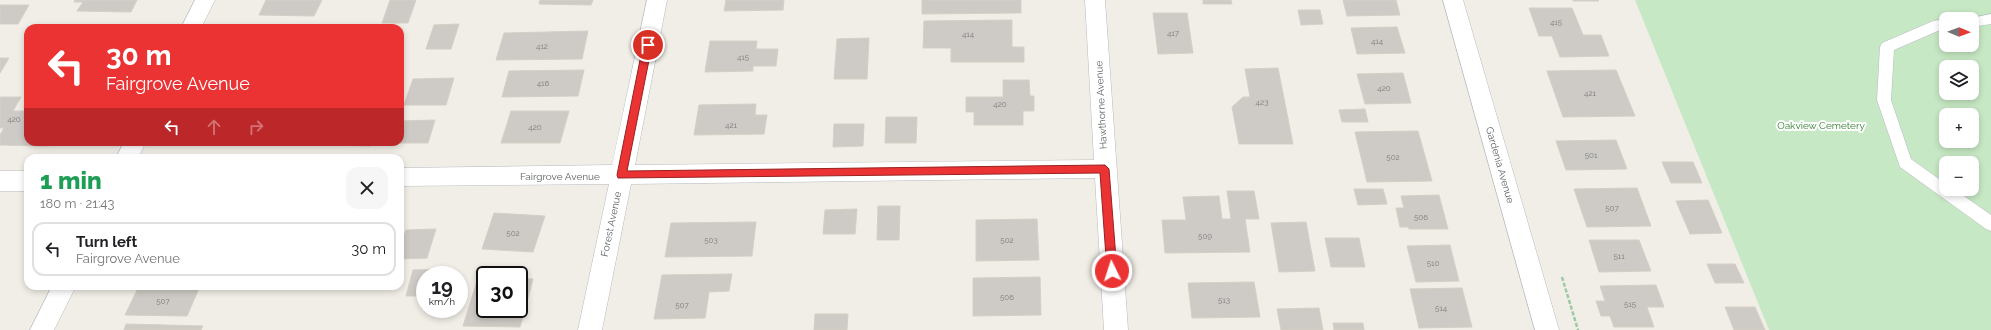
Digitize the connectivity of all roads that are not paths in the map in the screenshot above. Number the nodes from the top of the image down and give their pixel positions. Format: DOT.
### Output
graph roads {
  1 [pos="205,0"];
  2 [pos="657,0"];
  3 [pos="1095,0"];
  4 [pos="1453,0"];
  5 [pos="1991,19"];
  6 [pos="1979,21"];
  7 [pos="193,24"];
  8 [pos="1939,25"];
  9 [pos="1105,169"];
  10 [pos="621,175"];
  11 [pos="404,177"];
  12 [pos="24,181"];
  13 [pos="0,182"];
  14 [pos="1991,224"];
  15 [pos="62,290"];
  16 [pos="42,330"];
  17 [pos="590,330"];
  18 [pos="1116,330"];
  19 [pos="1547,330"];
  1 -- 7 [label="street"];
  2 -- 10 [label="street, Forest Avenue"];
  3 -- 9 [label="street, Hawthorne Avenue"];
  4 -- 19 [label="street, Gardenia Avenue"];
  5 -- 6 [label="lane"];
  8 -- 14 [label="lane"];
  9 -- 10 [label="street, Fairgrove Avenue"];
  9 -- 18 [label="street, Hawthorne Avenue"];
  10 -- 11 [label="street, Fairgrove Avenue"];
  10 -- 17 [label="street, Forest Avenue"];
  12 -- 13 [label="street"];
  15 -- 16 [label="street"];
}
